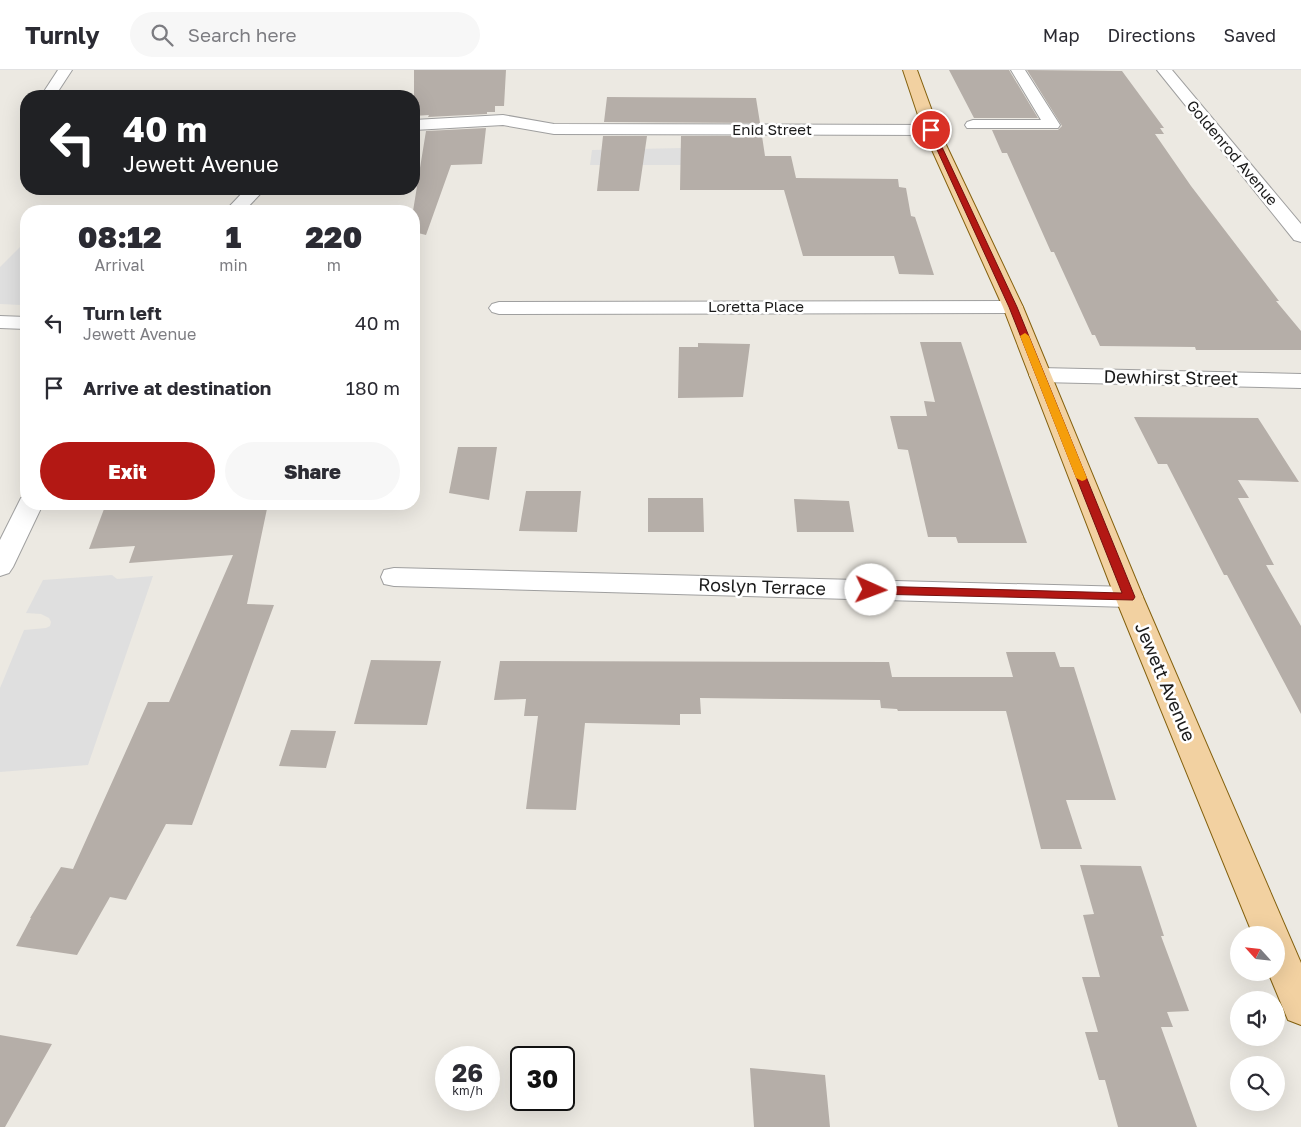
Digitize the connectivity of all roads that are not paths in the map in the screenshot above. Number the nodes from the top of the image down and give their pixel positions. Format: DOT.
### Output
graph roads {
  1 [pos="65,70"];
  2 [pos="910,70"];
  3 [pos="1018,70"];
  4 [pos="1164,70"];
  5 [pos="52,90"];
  6 [pos="973,124"];
  7 [pos="420,125"];
  8 [pos="931,130"];
  9 [pos="250,195"];
  10 [pos="240,205"];
  11 [pos="1301,236"];
  12 [pos="1013,307"];
  13 [pos="498,308"];
  14 [pos="0,322"];
  15 [pos="20,323"];
  16 [pos="1040,376"];
  17 [pos="1301,381"];
  18 [pos="27,510"];
  19 [pos="0,567"];
  20 [pos="394,577"];
  21 [pos="1129,597"];
  22 [pos="1267,926"];
  23 [pos="1285,969"];
  24 [pos="1301,1006"];
  1 -- 5 [label="street"];
  2 -- 8 [label="main road, Jewett Avenue"];
  3 -- 6 [label="street"];
  4 -- 11 [label="street, Goldenrod Avenue"];
  7 -- 8 [label="street, Enid Street"];
  8 -- 12 [label="main road, Jewett Avenue"];
  9 -- 10 [label="street"];
  12 -- 13 [label="street, Loretta Place"];
  12 -- 16 [label="main road, Jewett Avenue"];
  14 -- 15 [label="street"];
  16 -- 17 [label="street, Dewhirst Street"];
  16 -- 21 [label="main road, Jewett Avenue"];
  18 -- 19 [label="street"];
  20 -- 21 [label="street, Roslyn Terrace"];
  21 -- 22 [label="main road, Jewett Avenue"];
  23 -- 24 [label="main road"];
}
